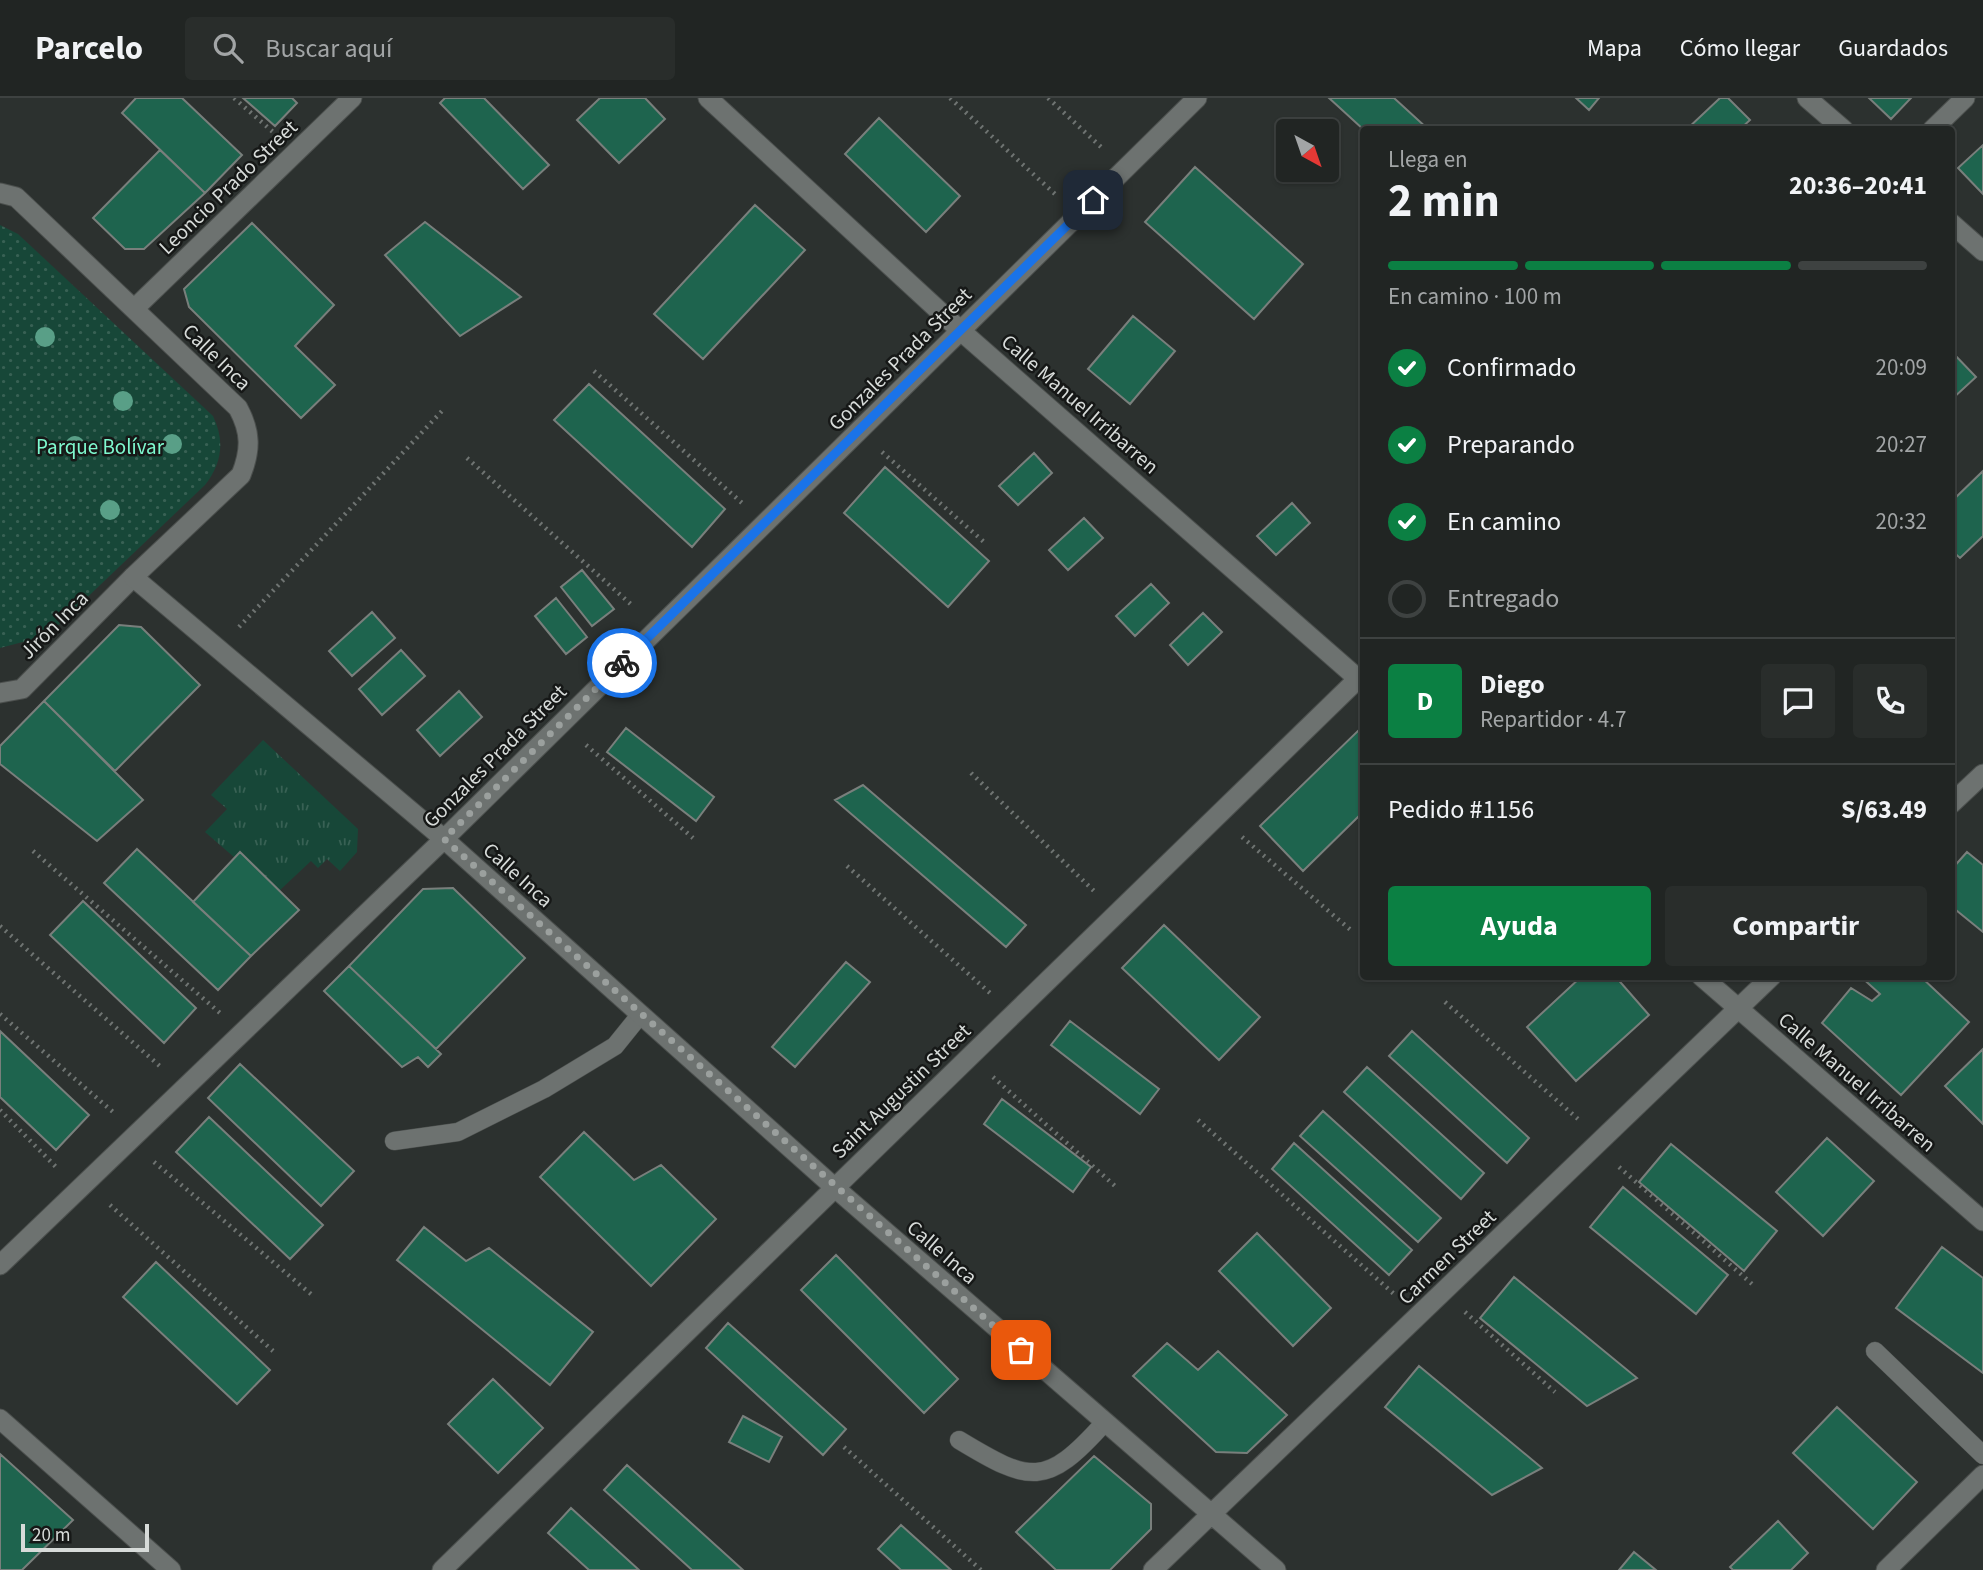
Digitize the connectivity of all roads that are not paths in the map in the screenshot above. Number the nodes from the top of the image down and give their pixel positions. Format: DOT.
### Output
graph roads {
  1 [pos="352,98"];
  2 [pos="708,98"];
  3 [pos="1197,98"];
  4 [pos="1807,98"];
  5 [pos="1965,98"];
  6 [pos="1839,126"];
  7 [pos="1936,126"];
  8 [pos="0,193"];
  9 [pos="1955,226"];
  10 [pos="1983,251"];
  11 [pos="135,308"];
  12 [pos="961,331"];
  13 [pos="133,577"];
  14 [pos="1360,676"];
  15 [pos="1360,680"];
  16 [pos="0,693"];
  17 [pos="1983,774"];
  18 [pos="1955,800"];
  19 [pos="444,839"];
  20 [pos="1706,980"];
  21 [pos="1768,980"];
  22 [pos="1739,1009"];
  23 [pos="640,1015"];
  24 [pos="394,1141"];
  25 [pos="834,1187"];
  26 [pos="1983,1221"];
  27 [pos="0,1265"];
  28 [pos="1875,1351"];
  29 [pos="0,1419"];
  30 [pos="1104,1423"];
  31 [pos="960,1440"];
  32 [pos="1983,1455"];
  33 [pos="1983,1475"];
  34 [pos="1211,1516"];
  35 [pos="171,1570"];
  36 [pos="442,1570"];
  37 [pos="1153,1570"];
  38 [pos="1276,1570"];
  39 [pos="1885,1570"];
  1 -- 11 [label="street, Leoncio Prado Street"];
  2 -- 12 [label="street, Calle Manuel Irribarren"];
  3 -- 12 [label="street, Gonzales Prada Street"];
  4 -- 6 [label="street"];
  5 -- 7 [label="street"];
  8 -- 11 [label="street, Calle Inca"];
  9 -- 10 [label="street"];
  11 -- 13 [label="street, Calle Inca"];
  12 -- 14 [label="street, Calle Manuel Irribarren"];
  12 -- 19 [label="street, Gonzales Prada Street"];
  13 -- 16 [label="street, Jirón Inca"];
  13 -- 19 [label="street, Calle Inca"];
  15 -- 25 [label="street, Saint Augustin Street"];
  17 -- 18 [label="street"];
  19 -- 23 [label="street, Calle Inca"];
  19 -- 27 [label="street, Gonzales Prada Street"];
  20 -- 22 [label="street, Calle Manuel Irribarren"];
  21 -- 22 [label="street, Carmen Street"];
  22 -- 26 [label="street, Calle Manuel Irribarren"];
  22 -- 34 [label="street, Carmen Street"];
  23 -- 24 [label="lane"];
  23 -- 25 [label="street, Calle Inca"];
  25 -- 30 [label="street, Calle Inca"];
  25 -- 36 [label="street, Saint Augustin Street"];
  28 -- 32 [label="lane"];
  29 -- 35 [label="street"];
  30 -- 31 [label="lane"];
  30 -- 34 [label="street, Calle Inca"];
  33 -- 39 [label="street"];
  34 -- 37 [label="street, Carmen Street"];
  34 -- 38 [label="street, Calle Inca"];
}
